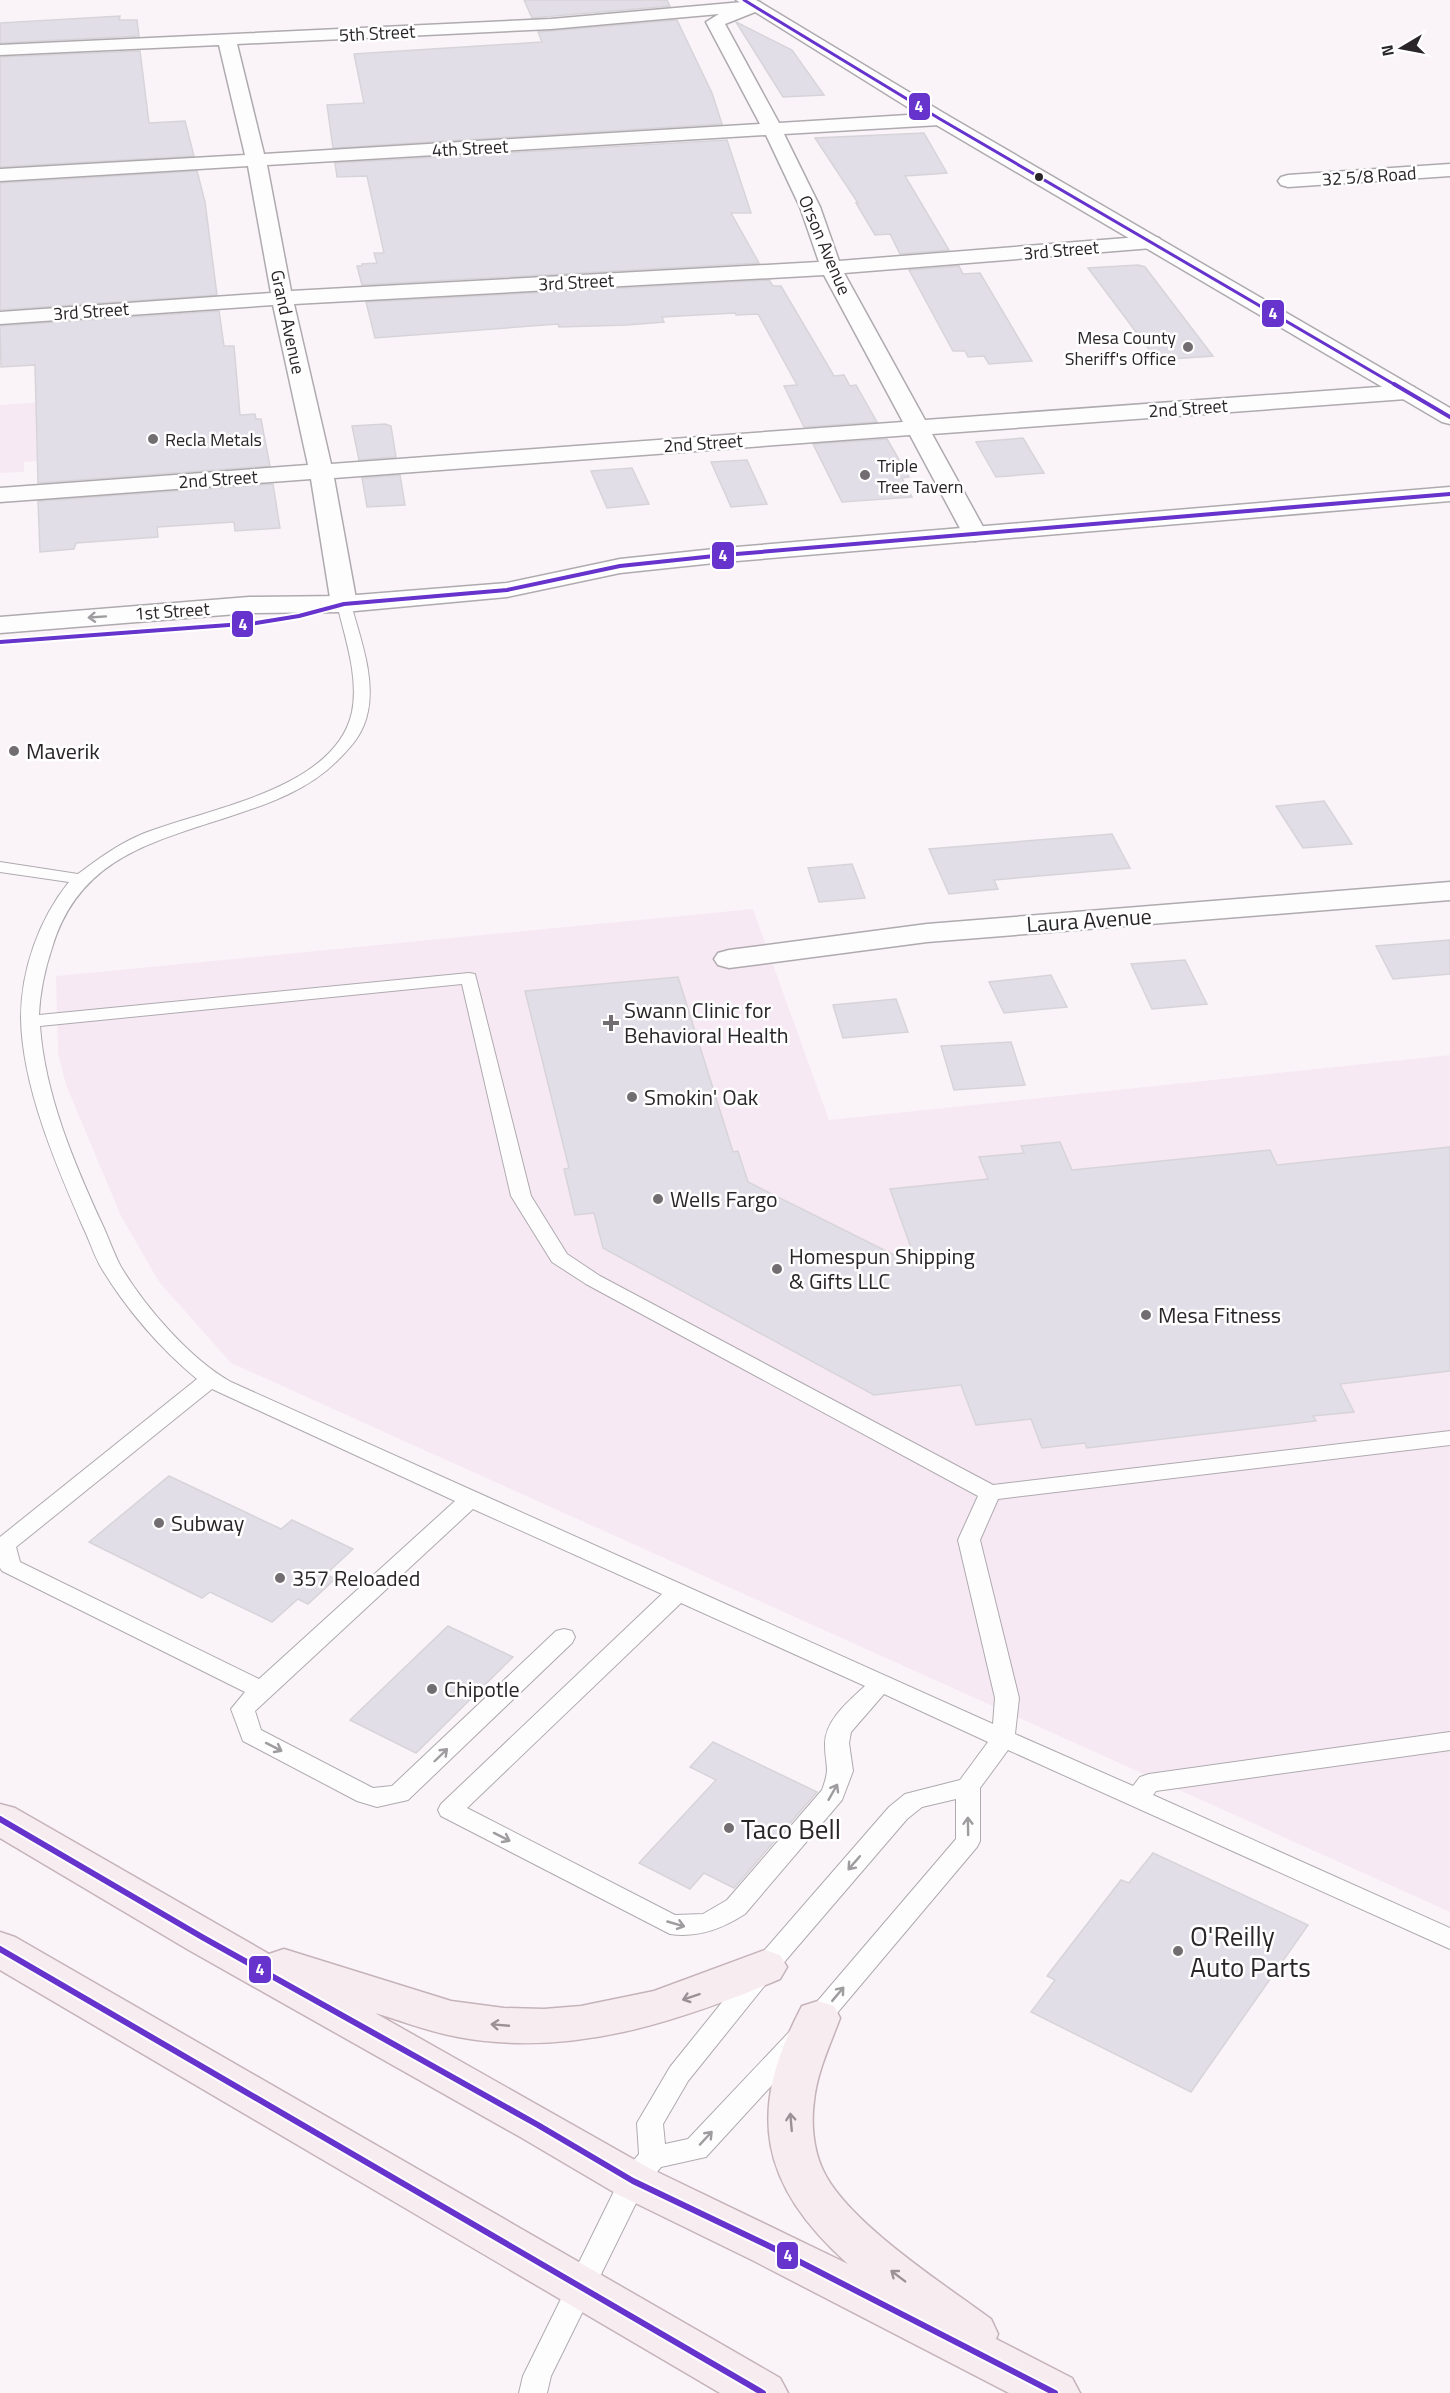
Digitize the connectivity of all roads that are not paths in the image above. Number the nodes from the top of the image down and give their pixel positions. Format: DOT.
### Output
graph roads {
  1 [pos="749,3"];
  2 [pos="227,40"];
  3 [pos="0,50"];
  4 [pos="940,119"];
  5 [pos="773,130"];
  6 [pos="256,160"];
  7 [pos="1450,171"];
  8 [pos="0,175"];
  9 [pos="1288,181"];
  10 [pos="1152,242"];
  11 [pos="831,268"];
  12 [pos="282,298"];
  13 [pos="0,318"];
  14 [pos="1406,392"];
  15 [pos="1450,417"];
  16 [pos="918,427"];
  17 [pos="321,471"];
  18 [pos="1450,494"];
  19 [pos="0,495"];
  20 [pos="975,534"];
  21 [pos="344,604"];
  22 [pos="0,625"];
  23 [pos="0,642"];
  24 [pos="0,867"];
  25 [pos="81,879"];
  26 [pos="1450,891"];
  27 [pos="729,959"];
  28 [pos="31,1022"];
  29 [pos="211,1379"];
  30 [pos="1450,1438"];
  31 [pos="990,1492"];
  32 [pos="471,1500"];
  33 [pos="678,1592"];
  34 [pos="564,1637"];
  35 [pos="880,1684"];
  36 [pos="261,1690"];
  37 [pos="1003,1739"];
  38 [pos="1450,1741"];
  39 [pos="968,1787"];
  40 [pos="1137,1798"];
  41 [pos="0,1819"];
  42 [pos="202,1937"];
  43 [pos="1450,1939"];
  44 [pos="0,1949"];
  45 [pos="19,1964"];
  46 [pos="765,1967"];
  47 [pos="818,2018"];
  48 [pos="643,2169"];
  49 [pos="579,2288"];
  50 [pos="1050,2390"];
  51 [pos="533,2393"];
  52 [pos="763,2393"];
  1 -- 2 [label="street, 5th Street"];
  1 -- 4 [label="street"];
  1 -- 5 [label="street, Orson Avenue"];
  2 -- 3 [label="street, 5th Street"];
  2 -- 6 [label="street, Grand Avenue"];
  4 -- 5 [label="street, 4th Street"];
  4 -- 10 [label="street"];
  5 -- 6 [label="street, 4th Street"];
  5 -- 11 [label="street, Orson Avenue"];
  6 -- 8 [label="street, 4th Street"];
  6 -- 12 [label="street, Grand Avenue"];
  7 -- 9 [label="street, 32 5/8 Road"];
  10 -- 11 [label="street, 3rd Street"];
  10 -- 14 [label="street"];
  11 -- 12 [label="street, 3rd Street"];
  11 -- 16 [label="street, Orson Avenue"];
  12 -- 13 [label="street, 3rd Street"];
  12 -- 17 [label="street, Grand Avenue"];
  14 -- 15 [label="street"];
  14 -- 16 [label="street, 2nd Street"];
  16 -- 17 [label="street, 2nd Street"];
  16 -- 20 [label="street, Orson Avenue"];
  17 -- 19 [label="street, 2nd Street"];
  17 -- 21 [label="street, Grand Avenue"];
  18 -- 20 [label="street, 1st Street"];
  20 -- 21 [label="street, 1st Street"];
  21 -- 22 [label="street, 1st Street, one-way"];
  21 -- 23 [label="street, 1st Street"];
  21 -- 25 [label="lane"];
  24 -- 25 [label="lane"];
  25 -- 28 [label="lane"];
  26 -- 27 [label="street, Laura Avenue"];
  28 -- 29 [label="lane"];
  28 -- 31 [label="lane"];
  29 -- 32 [label="lane"];
  29 -- 36 [label="lane"];
  30 -- 31 [label="lane"];
  31 -- 37 [label="lane"];
  32 -- 33 [label="lane"];
  32 -- 36 [label="lane"];
  33 -- 35 [label="lane"];
  33 -- 35 [label="lane, one-way"];
  36 -- 34 [label="lane, one-way"];
  35 -- 37 [label="lane"];
  37 -- 39 [label="lane"];
  37 -- 40 [label="lane"];
  38 -- 40 [label="lane"];
  39 -- 46 [label="lane, one-way"];
  47 -- 39 [label="lane, one-way"];
  40 -- 43 [label="lane"];
  41 -- 42 [label="main road"];
  46 -- 42 [label="main road, one-way"];
  42 -- 48 [label="main road"];
  44 -- 45 [label="main road"];
  45 -- 49 [label="main road"];
  46 -- 48 [label="lane"];
  48 -- 47 [label="lane, one-way"];
  50 -- 47 [label="main road, one-way"];
  48 -- 49 [label="lane"];
  48 -- 50 [label="main road"];
  49 -- 51 [label="lane"];
  49 -- 52 [label="main road"];
}
